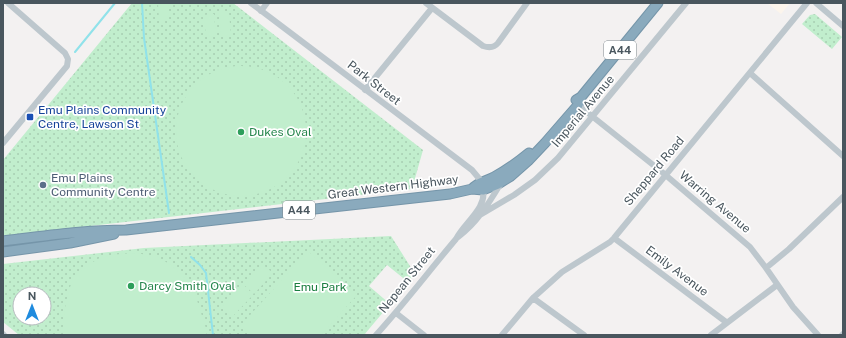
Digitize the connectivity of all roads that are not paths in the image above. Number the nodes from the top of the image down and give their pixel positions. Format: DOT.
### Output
graph roads {
  1 [pos="8,3"];
  2 [pos="251,3"];
  3 [pos="267,3"];
  4 [pos="426,3"];
  5 [pos="527,3"];
  6 [pos="658,3"];
  7 [pos="686,3"];
  8 [pos="807,3"];
  9 [pos="816,3"];
  10 [pos="432,8"];
  11 [pos="261,11"];
  12 [pos="843,26"];
  13 [pos="750,73"];
  14 [pos="365,90"];
  15 [pos="579,100"];
  16 [pos="592,116"];
  17 [pos="3,143"];
  18 [pos="843,156"];
  19 [pos="665,174"];
  20 [pos="502,182"];
  21 [pos="483,186"];
  22 [pos="843,197"];
  23 [pos="480,215"];
  24 [pos="126,230"];
  25 [pos="614,238"];
  26 [pos="456,239"];
  27 [pos="3,241"];
  28 [pos="3,252"];
  29 [pos="766,268"];
  30 [pos="777,285"];
  31 [pos="533,298"];
  32 [pos="396,313"];
  33 [pos="726,322"];
  34 [pos="376,335"];
  35 [pos="424,335"];
  36 [pos="502,335"];
  37 [pos="584,335"];
  38 [pos="711,335"];
  39 [pos="818,335"];
  1 -- 17 [label="street"];
  2 -- 11 [label="street, Park Street"];
  3 -- 11 [label="street"];
  4 -- 10 [label="street"];
  5 -- 10 [label="street"];
  6 -- 15 [label="highway, Great Western Highway / A44"];
  7 -- 16 [label="street, Imperial Avenue"];
  8 -- 13 [label="street, Sheppard Road"];
  9 -- 12 [label="street"];
  10 -- 14 [label="street"];
  11 -- 14 [label="street, Park Street"];
  13 -- 18 [label="street"];
  13 -- 19 [label="street, Sheppard Road"];
  14 -- 21 [label="street, Park Street"];
  15 -- 16 [label="street, Warring Avenue"];
  15 -- 20 [label="highway, Great Western Highway / A44"];
  15 -- 21 [label="highway, Great Western Highway / A44"];
  16 -- 19 [label="street, Warring Avenue"];
  16 -- 23 [label="street, Imperial Avenue"];
  19 -- 25 [label="street, Sheppard Road"];
  19 -- 29 [label="street, Warring Avenue"];
  20 -- 21 [label="highway, Great Western Highway / A44"];
  20 -- 23 [label="street, Nepean Street"];
  21 -- 24 [label="highway, Great Western Highway / A44"];
  21 -- 26 [label="street, Nepean Street"];
  22 -- 29 [label="street"];
  23 -- 26 [label="street, Nepean Street"];
  24 -- 27 [label="highway, Great Western Highway / A44"];
  24 -- 28 [label="highway, Great Western Highway / A44"];
  25 -- 31 [label="street, Sheppard Road"];
  25 -- 33 [label="street, Emily Avenue"];
  26 -- 32 [label="street, Nepean Street"];
  29 -- 30 [label="street, Warring Avenue"];
  30 -- 33 [label="street"];
  30 -- 39 [label="street, Warring Avenue"];
  31 -- 36 [label="street, Sheppard Road"];
  31 -- 37 [label="street"];
  32 -- 34 [label="street, Nepean Street"];
  32 -- 35 [label="street"];
  33 -- 38 [label="street"];
}
